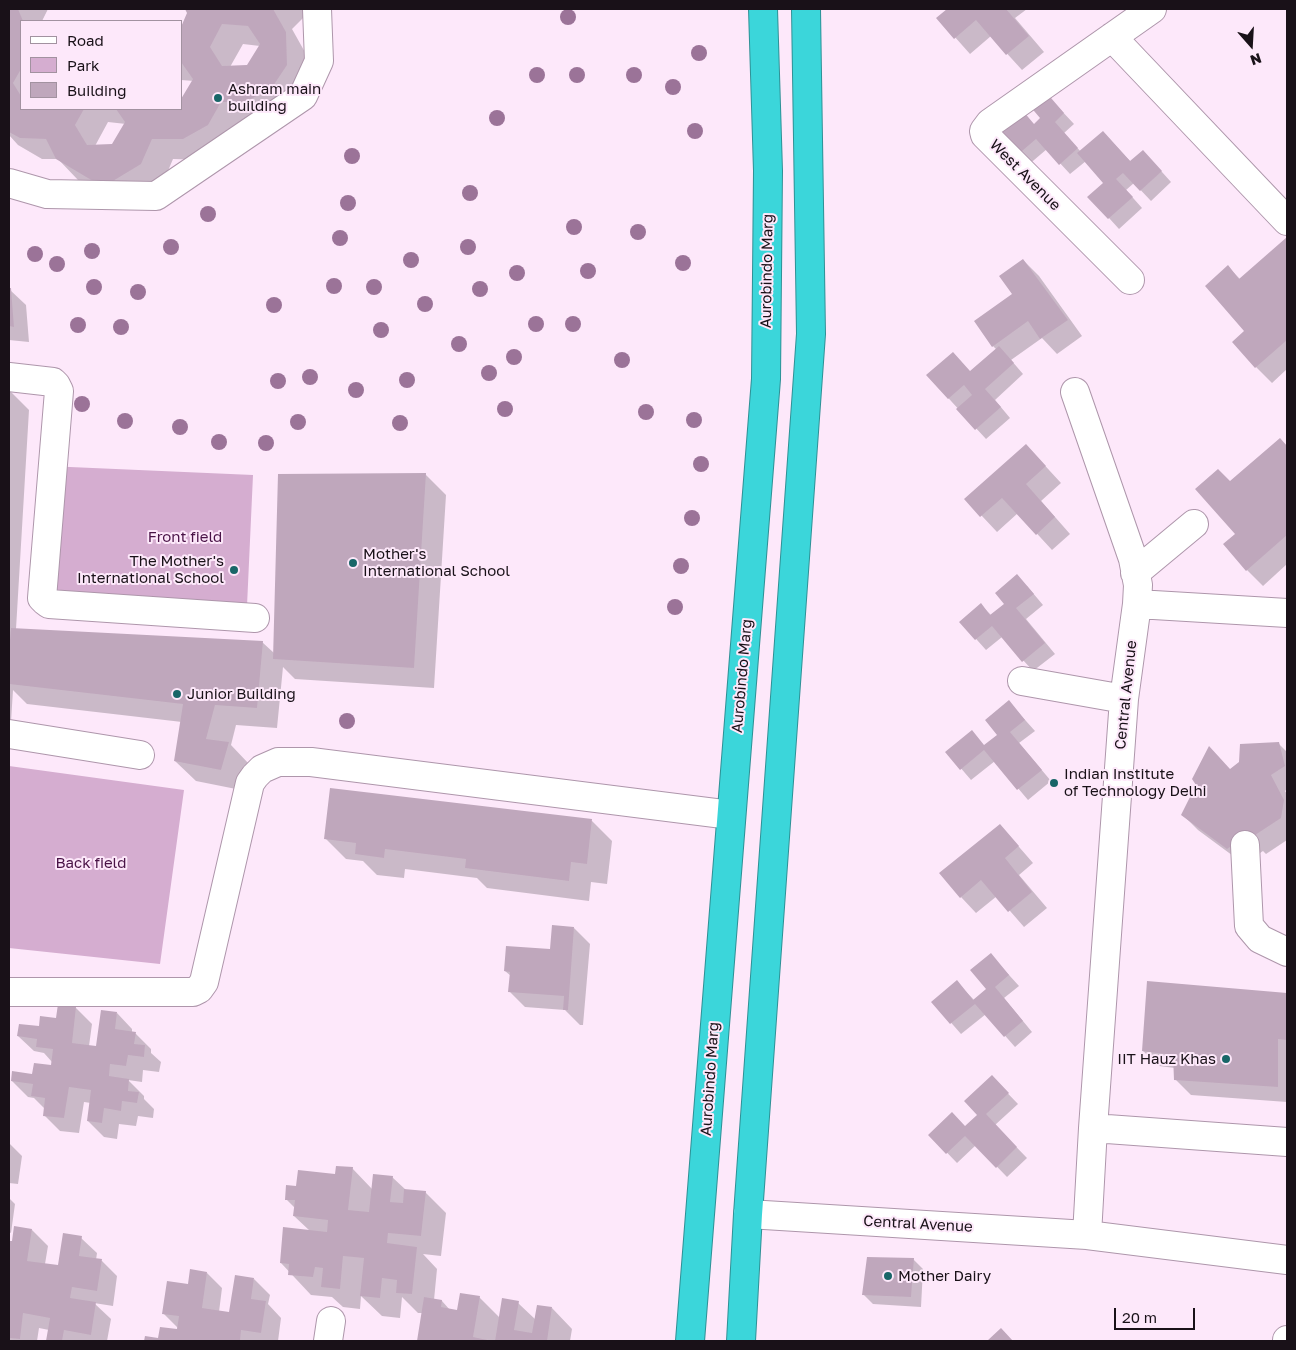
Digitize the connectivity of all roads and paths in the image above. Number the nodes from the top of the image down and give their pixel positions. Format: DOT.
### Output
graph roads {
  1 [pos="317,9"];
  2 [pos="763,9"];
  3 [pos="806,9"];
  4 [pos="1152,9"];
  5 [pos="1112,37"];
  6 [pos="9,183"];
  7 [pos="1287,221"];
  8 [pos="1130,280"];
  9 [pos="9,377"];
  10 [pos="1075,392"];
  11 [pos="1194,524"];
  12 [pos="1136,573"];
  13 [pos="1137,604"];
  14 [pos="1287,613"];
  15 [pos="255,618"];
  16 [pos="1022,682"];
  17 [pos="1124,699"];
  18 [pos="9,734"];
  19 [pos="140,755"];
  20 [pos="731,815"];
  21 [pos="1245,845"];
  22 [pos="1287,952"];
  23 [pos="9,992"];
  24 [pos="1093,1128"];
  25 [pos="1287,1142"];
  26 [pos="748,1214"];
  27 [pos="1087,1234"];
  28 [pos="1287,1260"];
  29 [pos="690,1341"];
  30 [pos="741,1341"];
  1 -- 6 [label="street"];
  2 -- 20 [label="highway, Aurobindo Marg"];
  3 -- 26 [label="highway"];
  4 -- 5 [label="street, West Avenue"];
  5 -- 7 [label="street"];
  5 -- 8 [label="street, West Avenue"];
  9 -- 15 [label="street"];
  10 -- 12 [label="street, Central Avenue"];
  11 -- 12 [label="street"];
  12 -- 13 [label="street, Central Avenue"];
  13 -- 14 [label="street"];
  13 -- 17 [label="street, Central Avenue"];
  16 -- 17 [label="street"];
  17 -- 24 [label="street, Central Avenue"];
  18 -- 19 [label="street"];
  20 -- 23 [label="street"];
  20 -- 29 [label="highway, Aurobindo Marg"];
  21 -- 22 [label="street"];
  24 -- 25 [label="street"];
  24 -- 27 [label="street, Central Avenue"];
  26 -- 27 [label="street, Central Avenue"];
  26 -- 30 [label="highway"];
  27 -- 28 [label="street, Central Avenue"];
}
